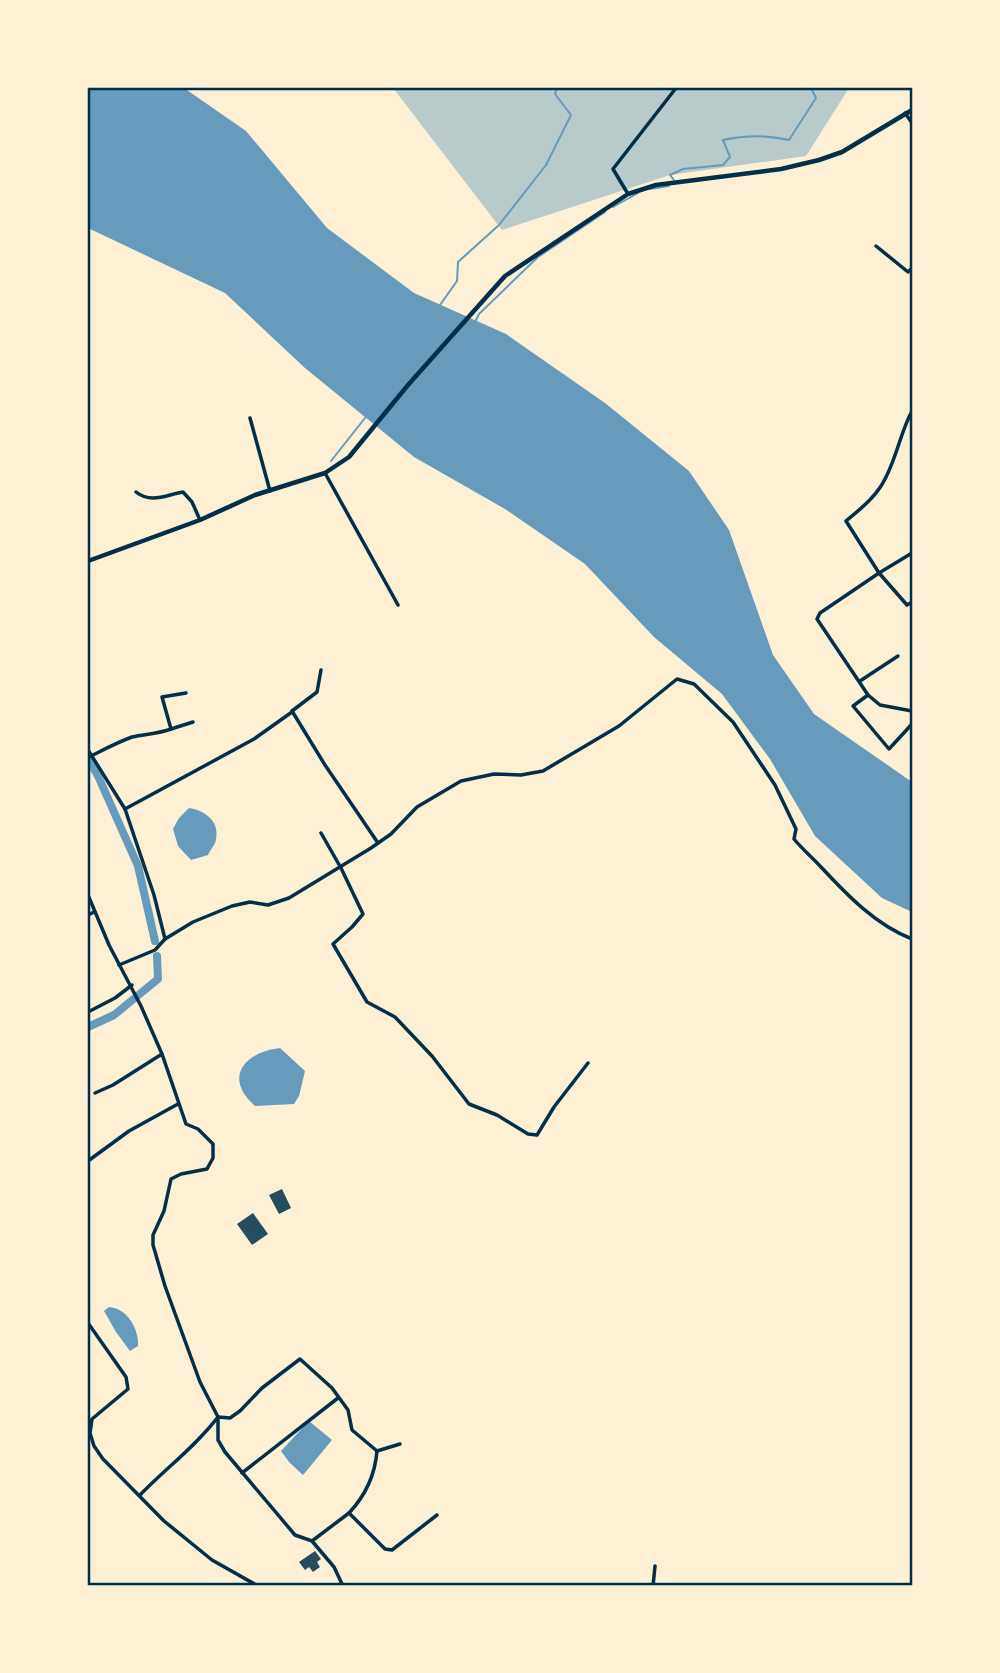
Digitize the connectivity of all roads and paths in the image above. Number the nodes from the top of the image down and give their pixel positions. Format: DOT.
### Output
graph roads {
  1 [pos="677,88"];
  2 [pos="912,110"];
  3 [pos="905,113"];
  4 [pos="912,123"];
  5 [pos="628,194"];
  6 [pos="876,246"];
  7 [pos="912,268"];
  8 [pos="912,411"];
  9 [pos="250,418"];
  10 [pos="325,473"];
  11 [pos="270,491"];
  12 [pos="136,492"];
  13 [pos="200,520"];
  14 [pos="912,553"];
  15 [pos="88,561"];
  16 [pos="879,573"];
  17 [pos="912,603"];
  18 [pos="398,605"];
  19 [pos="898,656"];
  20 [pos="321,670"];
  21 [pos="860,681"];
  22 [pos="186,693"];
  23 [pos="868,695"];
  24 [pos="292,711"];
  25 [pos="912,711"];
  26 [pos="193,722"];
  27 [pos="912,724"];
  28 [pos="171,729"];
  29 [pos="88,750"];
  30 [pos="91,756"];
  31 [pos="125,810"];
  32 [pos="321,833"];
  33 [pos="378,843"];
  34 [pos="341,868"];
  35 [pos="88,895"];
  36 [pos="94,912"];
  37 [pos="88,915"];
  38 [pos="165,939"];
  39 [pos="912,939"];
  40 [pos="119,965"];
  41 [pos="132,985"];
  42 [pos="88,1012"];
  43 [pos="162,1054"];
  44 [pos="589,1063"];
  45 [pos="95,1093"];
  46 [pos="178,1104"];
  47 [pos="88,1161"];
  48 [pos="88,1324"];
  49 [pos="338,1398"];
  50 [pos="218,1417"];
  51 [pos="400,1444"];
  52 [pos="377,1451"];
  53 [pos="243,1473"];
  54 [pos="140,1495"];
  55 [pos="349,1513"];
  56 [pos="437,1515"];
  57 [pos="312,1541"];
  58 [pos="655,1566"];
  59 [pos="258,1586"];
  60 [pos="343,1586"];
  61 [pos="653,1586"];
  1 -- 5 [label="street"];
  2 -- 3 [label="main road"];
  3 -- 4 [label="street"];
  3 -- 5 [label="main road"];
  5 -- 10 [label="main road"];
  6 -- 7 [label="street"];
  8 -- 16 [label="street"];
  9 -- 11 [label="street"];
  10 -- 11 [label="main road"];
  10 -- 18 [label="street"];
  11 -- 13 [label="main road"];
  12 -- 13 [label="street"];
  13 -- 15 [label="main road"];
  14 -- 16 [label="street"];
  16 -- 17 [label="street"];
  16 -- 21 [label="street"];
  19 -- 21 [label="street"];
  20 -- 24 [label="street"];
  21 -- 23 [label="street"];
  22 -- 28 [label="street"];
  23 -- 25 [label="street"];
  23 -- 27 [label="street"];
  24 -- 31 [label="street"];
  24 -- 33 [label="street"];
  26 -- 28 [label="street"];
  28 -- 30 [label="street"];
  29 -- 30 [label="street"];
  30 -- 31 [label="street"];
  31 -- 38 [label="street"];
  32 -- 34 [label="street"];
  33 -- 34 [label="street"];
  33 -- 39 [label="street"];
  34 -- 38 [label="street"];
  34 -- 44 [label="street"];
  35 -- 36 [label="street"];
  36 -- 37 [label="street"];
  36 -- 40 [label="street"];
  38 -- 40 [label="street"];
  40 -- 41 [label="street"];
  41 -- 42 [label="street"];
  41 -- 43 [label="street"];
  43 -- 45 [label="street"];
  43 -- 46 [label="street"];
  46 -- 47 [label="street"];
  46 -- 50 [label="street"];
  48 -- 54 [label="street"];
  49 -- 50 [label="street"];
  49 -- 52 [label="street"];
  49 -- 53 [label="street"];
  50 -- 53 [label="street"];
  50 -- 54 [label="street"];
  51 -- 52 [label="street"];
  52 -- 55 [label="street"];
  53 -- 57 [label="street"];
  54 -- 59 [label="street"];
  55 -- 56 [label="street"];
  55 -- 57 [label="street"];
  57 -- 60 [label="street"];
  58 -- 61 [label="street"];
}
